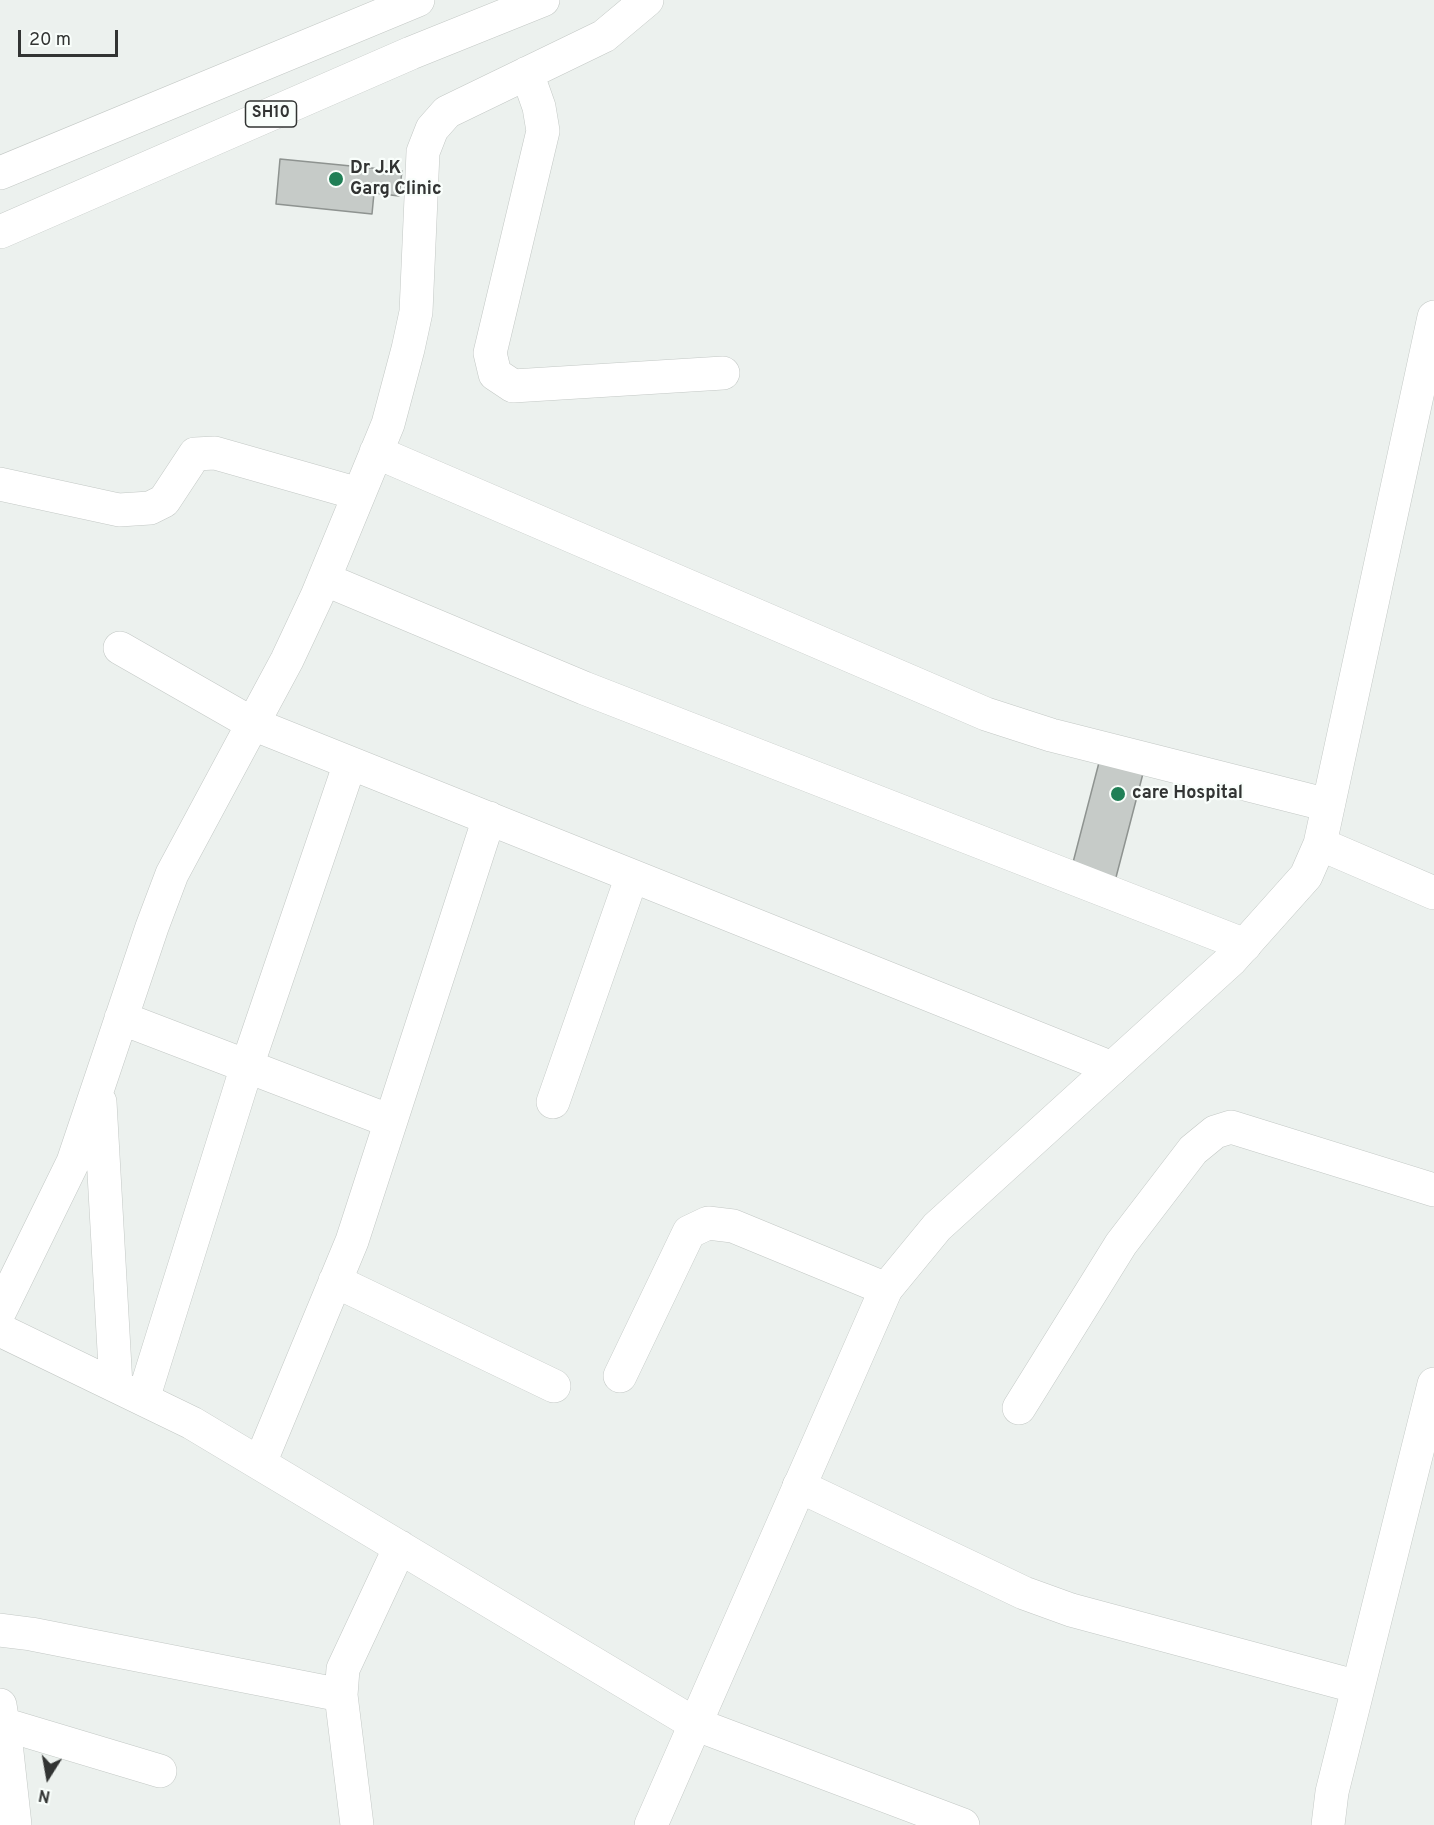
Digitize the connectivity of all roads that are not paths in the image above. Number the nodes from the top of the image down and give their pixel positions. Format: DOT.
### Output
graph roads {
  1 [pos="418,0"];
  2 [pos="543,0"];
  3 [pos="647,0"];
  4 [pos="527,73"];
  5 [pos="0,173"];
  6 [pos="0,232"];
  7 [pos="1434,317"];
  8 [pos="723,373"];
  9 [pos="376,452"];
  10 [pos="0,484"];
  11 [pos="359,494"];
  12 [pos="324,579"];
  13 [pos="120,648"];
  14 [pos="253,724"];
  15 [pos="350,763"];
  16 [pos="1328,805"];
  17 [pos="489,818"];
  18 [pos="1320,844"];
  19 [pos="632,876"];
  20 [pos="1434,893"];
  21 [pos="1245,945"];
  22 [pos="121,1018"];
  23 [pos="247,1066"];
  24 [pos="1113,1068"];
  25 [pos="99,1085"];
  26 [pos="553,1102"];
  27 [pos="390,1121"];
  28 [pos="1434,1190"];
  29 [pos="335,1281"];
  30 [pos="885,1289"];
  31 [pos="0,1311"];
  32 [pos="0,1330"];
  33 [pos="620,1376"];
  34 [pos="1434,1384"];
  35 [pos="554,1386"];
  36 [pos="129,1392"];
  37 [pos="1019,1408"];
  38 [pos="260,1463"];
  39 [pos="799,1486"];
  40 [pos="400,1547"];
  41 [pos="0,1630"];
  42 [pos="1358,1687"];
  43 [pos="340,1695"];
  44 [pos="2,1714"];
  45 [pos="695,1724"];
  46 [pos="160,1771"];
  47 [pos="15,1825"];
  48 [pos="357,1825"];
  49 [pos="651,1825"];
  50 [pos="963,1825"];
  51 [pos="1328,1825"];
  1 -- 5 [label="street"];
  2 -- 6 [label="street, SH10"];
  3 -- 4 [label="street"];
  4 -- 8 [label="street"];
  4 -- 9 [label="street"];
  7 -- 16 [label="street"];
  9 -- 11 [label="street"];
  9 -- 16 [label="street"];
  10 -- 11 [label="street"];
  11 -- 12 [label="street"];
  12 -- 14 [label="street"];
  12 -- 21 [label="street"];
  13 -- 14 [label="street"];
  14 -- 15 [label="street"];
  14 -- 22 [label="street"];
  15 -- 17 [label="street"];
  15 -- 23 [label="street"];
  16 -- 18 [label="street"];
  17 -- 19 [label="street"];
  17 -- 27 [label="street"];
  18 -- 20 [label="street"];
  18 -- 21 [label="street"];
  19 -- 24 [label="street"];
  19 -- 26 [label="street"];
  21 -- 24 [label="street"];
  22 -- 23 [label="street"];
  22 -- 25 [label="street"];
  23 -- 27 [label="street"];
  23 -- 36 [label="street"];
  24 -- 30 [label="street"];
  25 -- 31 [label="street"];
  25 -- 36 [label="street"];
  27 -- 29 [label="street"];
  28 -- 37 [label="street"];
  29 -- 35 [label="street"];
  29 -- 38 [label="street"];
  30 -- 33 [label="street"];
  30 -- 39 [label="street"];
  32 -- 36 [label="street"];
  34 -- 42 [label="street"];
  36 -- 38 [label="street"];
  38 -- 40 [label="street"];
  39 -- 42 [label="street"];
  39 -- 45 [label="street"];
  40 -- 43 [label="street"];
  40 -- 45 [label="street"];
  41 -- 43 [label="street"];
  42 -- 51 [label="street"];
  43 -- 48 [label="street"];
  44 -- 46 [label="street"];
  44 -- 47 [label="street"];
  45 -- 49 [label="street"];
  45 -- 50 [label="street"];
}
